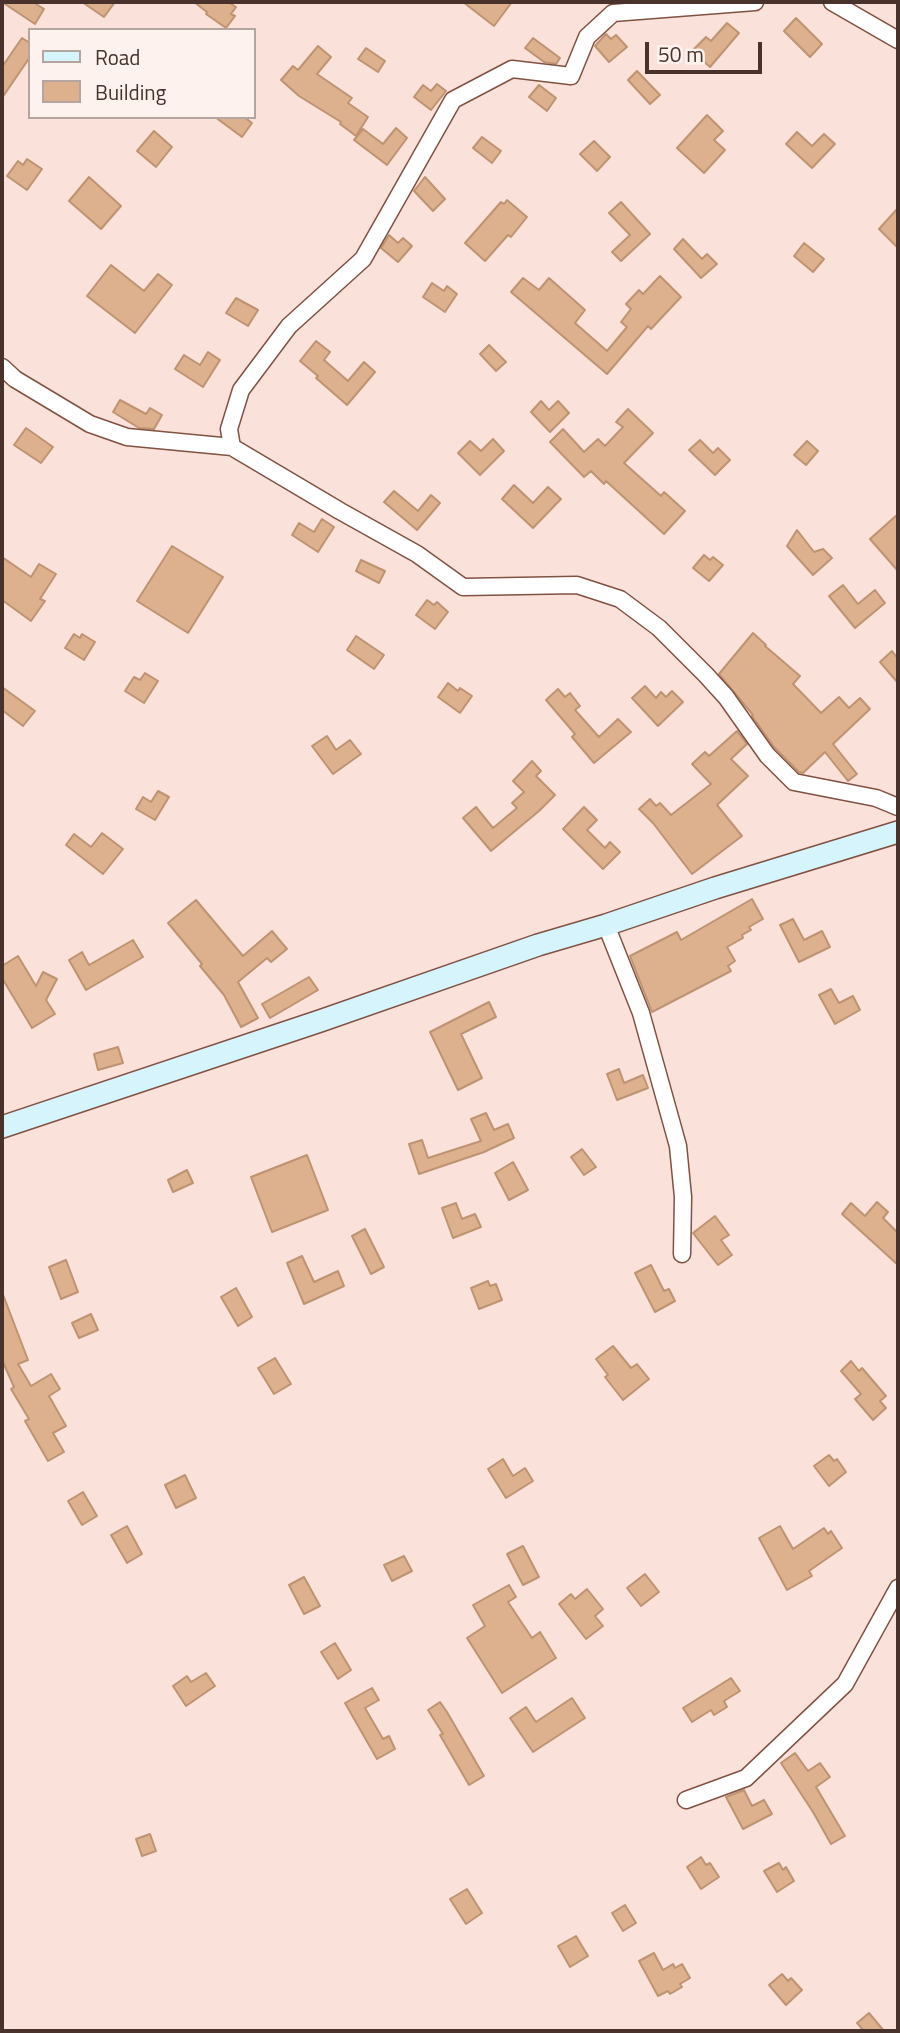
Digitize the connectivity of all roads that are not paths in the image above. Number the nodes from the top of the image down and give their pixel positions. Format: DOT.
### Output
graph roads {
  1 [pos="755,2"];
  2 [pos="832,2"];
  3 [pos="692,4"];
  4 [pos="898,40"];
  5 [pos="2,367"];
  6 [pos="232,447"];
  7 [pos="898,807"];
  8 [pos="898,832"];
  9 [pos="606,925"];
  10 [pos="2,1127"];
  11 [pos="682,1254"];
  12 [pos="898,1588"];
  13 [pos="686,1800"];
  1 -- 3 [label="street"];
  2 -- 4 [label="street"];
  3 -- 6 [label="street"];
  5 -- 6 [label="street"];
  6 -- 7 [label="street"];
  8 -- 9 [label="street"];
  9 -- 10 [label="street"];
  9 -- 11 [label="street"];
  12 -- 13 [label="street"];
}
